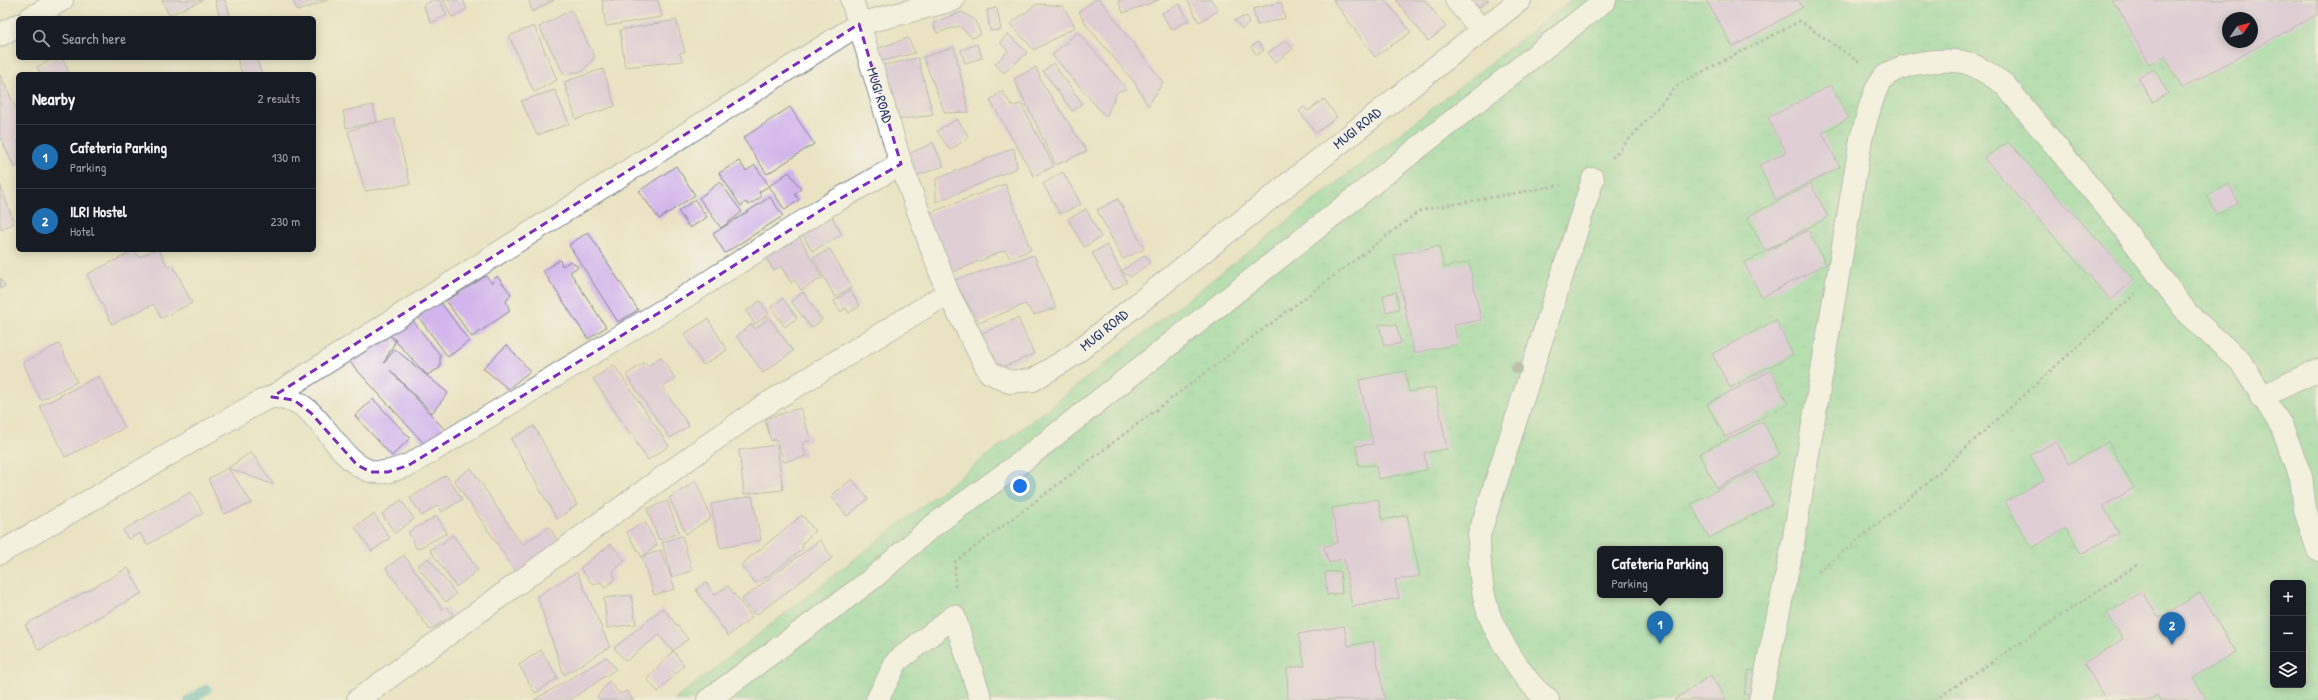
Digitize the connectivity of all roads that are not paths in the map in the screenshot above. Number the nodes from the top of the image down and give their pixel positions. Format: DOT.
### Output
graph roads {
  1 [pos="62,0"];
  2 [pos="852,0"];
  3 [pos="953,0"];
  4 [pos="1456,0"];
  5 [pos="1520,0"];
  6 [pos="1605,0"];
  7 [pos="34,16"];
  8 [pos="859,24"];
  9 [pos="16,26"];
  10 [pos="1482,30"];
  11 [pos="0,35"];
  12 [pos="901,164"];
  13 [pos="1593,179"];
  14 [pos="948,293"];
  15 [pos="2318,370"];
  16 [pos="272,397"];
  17 [pos="2261,397"];
  18 [pos="2318,550"];
  19 [pos="0,553"];
  20 [pos="1548,699"];
  21 [pos="358,700"];
  22 [pos="708,700"];
  23 [pos="877,700"];
  24 [pos="981,700"];
  25 [pos="1760,700"];
  1 -- 7 [label="street"];
  2 -- 8 [label="street, MUGI ROAD"];
  3 -- 8 [label="street"];
  4 -- 10 [label="street"];
  5 -- 10 [label="street, MUGI ROAD"];
  6 -- 22 [label="street"];
  8 -- 12 [label="street, MUGI ROAD"];
  8 -- 16 [label="street"];
  9 -- 11 [label="street"];
  10 -- 14 [label="street, MUGI ROAD"];
  12 -- 14 [label="street, MUGI ROAD"];
  12 -- 16 [label="street"];
  13 -- 20 [label="street"];
  14 -- 21 [label="street"];
  15 -- 17 [label="street"];
  16 -- 19 [label="street"];
  17 -- 18 [label="street"];
  17 -- 25 [label="street"];
  23 -- 24 [label="street"];
}
